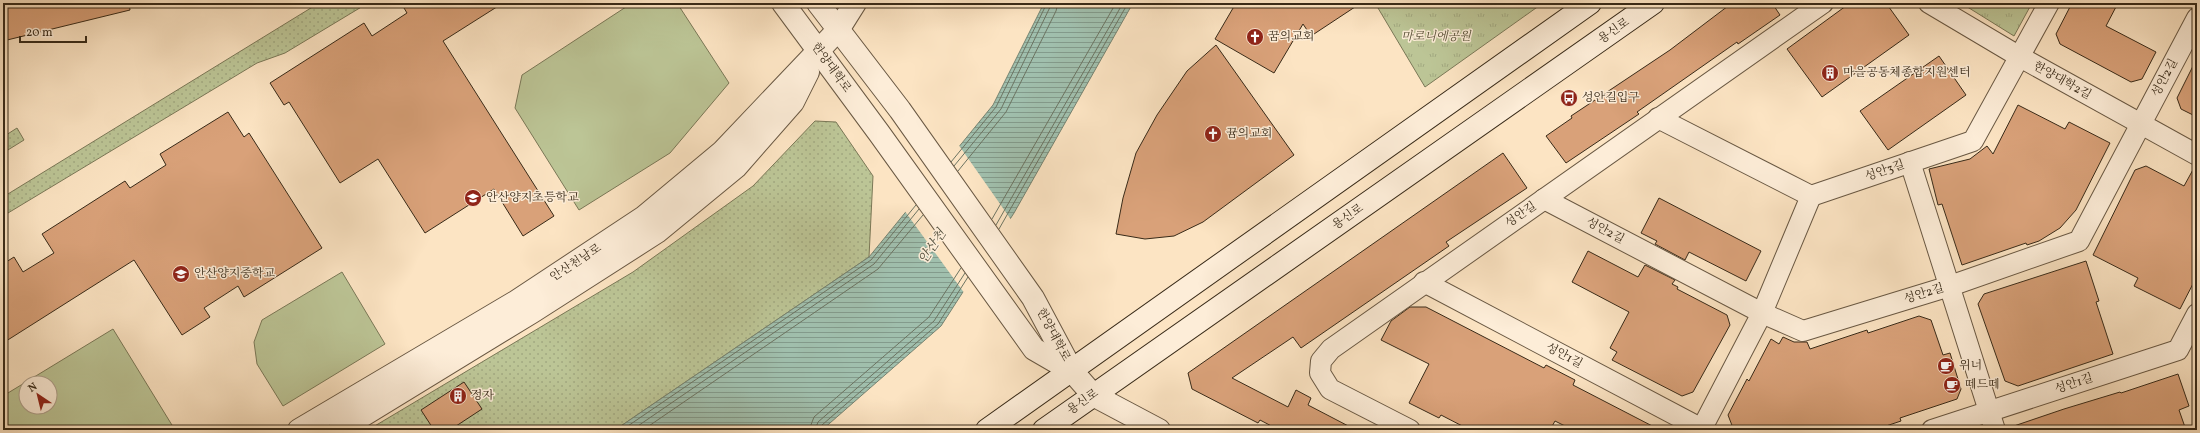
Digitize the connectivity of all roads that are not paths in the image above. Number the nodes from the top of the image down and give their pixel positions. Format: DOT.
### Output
graph roads {
  1 [pos="783,3"];
  2 [pos="818,3"];
  3 [pos="855,3"];
  4 [pos="1590,3"];
  5 [pos="1653,3"];
  6 [pos="1823,3"];
  7 [pos="1929,3"];
  8 [pos="2049,3"];
  9 [pos="2197,18"];
  10 [pos="838,30"];
  11 [pos="819,52"];
  12 [pos="2020,57"];
  13 [pos="1658,118"];
  14 [pos="2140,125"];
  15 [pos="2197,155"];
  16 [pos="1910,162"];
  17 [pos="1811,196"];
  18 [pos="1544,199"];
  19 [pos="1424,282"];
  20 [pos="1950,286"];
  21 [pos="1762,313"];
  22 [pos="2197,314"];
  23 [pos="1072,371"];
  24 [pos="1093,395"];
  25 [pos="1992,421"];
  26 [pos="299,430"];
  27 [pos="339,430"];
  28 [pos="987,430"];
  29 [pos="1044,430"];
  30 [pos="1159,430"];
  31 [pos="1410,430"];
  32 [pos="1702,430"];
  33 [pos="1932,430"];
  1 -- 11 [label="street, 한양대학로"];
  2 -- 10 [label="street"];
  3 -- 10 [label="street, 안산천남로"];
  4 -- 23 [label="street"];
  5 -- 24 [label="street, 용신로"];
  6 -- 13 [label="street, 성안길"];
  7 -- 12 [label="street, 한양대학2길"];
  8 -- 12 [label="street, 성안3길"];
  9 -- 14 [label="street, 성안2길"];
  10 -- 11 [label="street, 안산천남로"];
  10 -- 23 [label="street, 한양대학로"];
  11 -- 23 [label="street, 한양대학로"];
  11 -- 26 [label="street, 안산천남로"];
  11 -- 27 [label="street, 안산천남로"];
  12 -- 14 [label="street, 한양대학2길"];
  12 -- 16 [label="street, 성안3길"];
  13 -- 17 [label="street"];
  13 -- 18 [label="street, 성안길"];
  14 -- 15 [label="street, 한양대학2길"];
  14 -- 20 [label="street, 성안2길"];
  16 -- 17 [label="street, 성안3길"];
  16 -- 20 [label="street"];
  17 -- 21 [label="street"];
  18 -- 19 [label="street, 성안길"];
  18 -- 21 [label="street, 성안2길"];
  19 -- 31 [label="street, 성안길"];
  19 -- 32 [label="street, 성안1길"];
  20 -- 21 [label="street, 성안2길"];
  20 -- 25 [label="street"];
  21 -- 32 [label="street"];
  22 -- 25 [label="street, 성안1길"];
  23 -- 24 [label="street, 한양대학로"];
  23 -- 28 [label="street"];
  24 -- 29 [label="street, 용신로"];
  24 -- 30 [label="street, 한양대학로"];
  25 -- 33 [label="street, 성안1길"];
}
